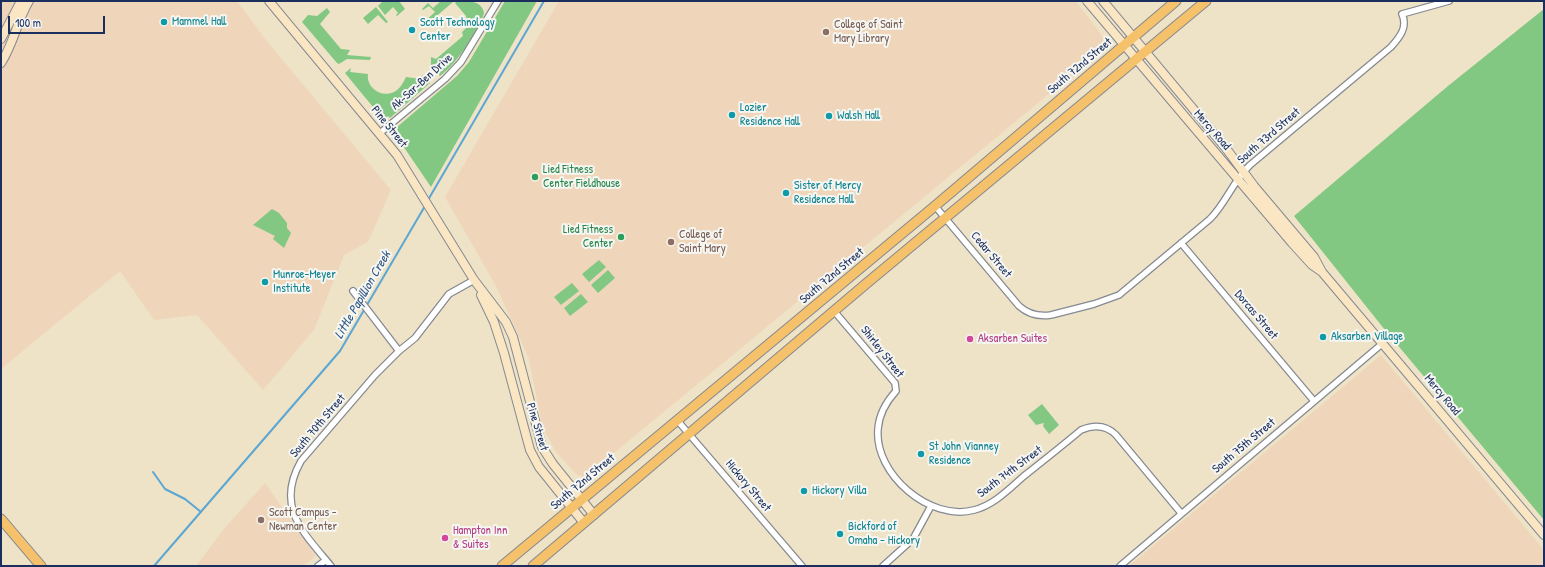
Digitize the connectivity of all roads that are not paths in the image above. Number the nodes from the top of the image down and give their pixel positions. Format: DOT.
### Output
graph roads {
  1 [pos="21,1"];
  2 [pos="29,1"];
  3 [pos="269,1"];
  4 [pos="498,1"];
  5 [pos="1087,1"];
  6 [pos="1103,1"];
  7 [pos="1176,1"];
  8 [pos="1206,1"];
  9 [pos="1214,1"];
  10 [pos="1449,1"];
  11 [pos="1184,19"];
  12 [pos="1133,37"];
  13 [pos="1,39"];
  14 [pos="1124,45"];
  15 [pos="1145,52"];
  16 [pos="1136,59"];
  17 [pos="1,63"];
  18 [pos="380,133"];
  19 [pos="1243,171"];
  20 [pos="1238,178"];
  21 [pos="935,206"];
  22 [pos="945,218"];
  23 [pos="1181,243"];
  24 [pos="1322,272"];
  25 [pos="474,280"];
  26 [pos="353,291"];
  27 [pos="834,311"];
  28 [pos="1034,314"];
  29 [pos="1383,343"];
  30 [pos="399,351"];
  31 [pos="1314,401"];
  32 [pos="677,420"];
  33 [pos="689,434"];
  34 [pos="582,499"];
  35 [pos="931,506"];
  36 [pos="572,507"];
  37 [pos="1181,513"];
  38 [pos="594,515"];
  39 [pos="1,518"];
  40 [pos="584,523"];
  41 [pos="1544,535"];
  42 [pos="326,560"];
  43 [pos="41,566"];
  44 [pos="318,566"];
  45 [pos="331,566"];
  46 [pos="502,566"];
  47 [pos="533,566"];
  48 [pos="802,566"];
  49 [pos="884,566"];
  50 [pos="1120,566"];
  1 -- 13 [label="main road"];
  2 -- 17 [label="main road"];
  3 -- 18 [label="main road, Pine Street"];
  4 -- 18 [label="street, Ak-Sar-Ben Drive"];
  5 -- 14 [label="main road, Mercy Road"];
  6 -- 12 [label="main road, Mercy Road"];
  7 -- 12 [label="main road, South 72nd Street"];
  8 -- 11 [label="main road"];
  9 -- 11 [label="main road"];
  10 -- 19 [label="street, South 73rd Street"];
  11 -- 15 [label="main road"];
  12 -- 14 [label="main road, South 72nd Street"];
  12 -- 15 [label="main road, Mercy Road"];
  14 -- 16 [label="main road, Mercy Road"];
  14 -- 21 [label="main road, South 72nd Street"];
  15 -- 16 [label="main road"];
  15 -- 19 [label="main road, Mercy Road"];
  16 -- 20 [label="main road, Mercy Road"];
  16 -- 22 [label="main road"];
  18 -- 25 [label="main road, Pine Street"];
  19 -- 20 [label="street, South 73rd Street"];
  19 -- 24 [label="main road, Mercy Road"];
  20 -- 23 [label="street, South 73rd Street"];
  20 -- 24 [label="main road, Mercy Road"];
  21 -- 22 [label="street, Cedar Street"];
  21 -- 32 [label="main road, South 72nd Street"];
  22 -- 27 [label="main road"];
  22 -- 28 [label="street, Cedar Street"];
  23 -- 28 [label="street, South 73rd Street"];
  23 -- 31 [label="street, Dorcas Street"];
  24 -- 29 [label="main road, Mercy Road"];
  25 -- 30 [label="street, South 70th Street"];
  25 -- 34 [label="main road, Pine Street"];
  25 -- 36 [label="main road, Pine Street"];
  26 -- 30 [label="street"];
  27 -- 33 [label="main road"];
  27 -- 35 [label="street, Shirley Street"];
  29 -- 31 [label="street, South 75th Street"];
  29 -- 41 [label="main road, Mercy Road"];
  30 -- 42 [label="street, South 70th Street"];
  31 -- 37 [label="street, South 75th Street"];
  32 -- 33 [label="street, Hickory Street"];
  32 -- 34 [label="main road, South 72nd Street"];
  33 -- 38 [label="main road"];
  33 -- 48 [label="street, Hickory Street"];
  34 -- 36 [label="main road, South 72nd Street"];
  34 -- 38 [label="main road, Pine Street"];
  35 -- 37 [label="street, South 74th Street"];
  35 -- 49 [label="street"];
  36 -- 40 [label="main road, Pine Street"];
  36 -- 46 [label="main road, South 72nd Street"];
  37 -- 50 [label="street, South 75th Street"];
  38 -- 40 [label="main road"];
  39 -- 43 [label="main road"];
  40 -- 47 [label="main road"];
  42 -- 44 [label="street"];
  42 -- 45 [label="street, South 70th Street"];
}
